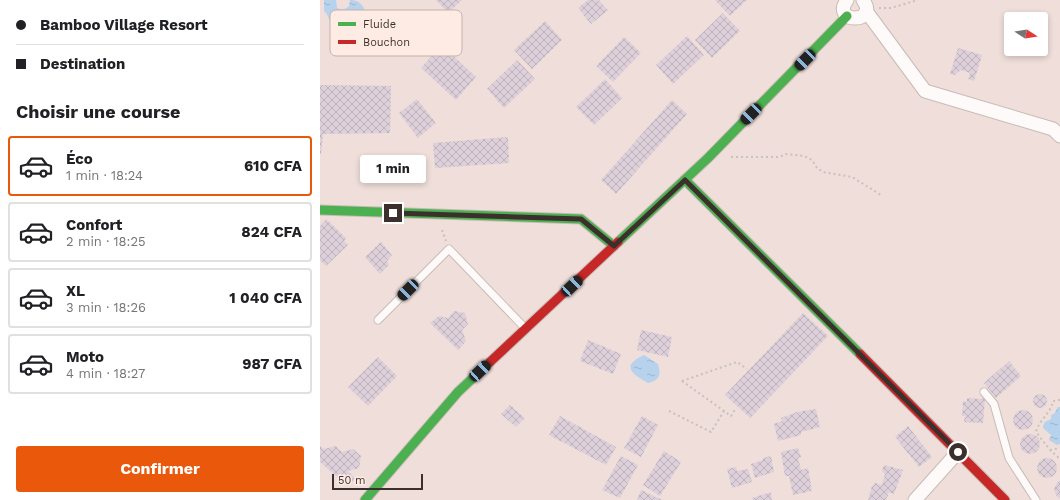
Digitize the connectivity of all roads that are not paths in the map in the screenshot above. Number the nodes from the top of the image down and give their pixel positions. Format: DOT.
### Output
graph roads {
  1 [pos="847,0"];
  2 [pos="865,6"];
  3 [pos="847,16"];
  4 [pos="1060,136"];
  5 [pos="685,180"];
  6 [pos="320,210"];
  7 [pos="614,246"];
  8 [pos="378,320"];
  9 [pos="526,329"];
  10 [pos="984,392"];
  11 [pos="958,452"];
  12 [pos="365,500"];
  13 [pos="915,500"];
  14 [pos="1005,500"];
  15 [pos="1036,500"];
  1 -- 3 [label="street"];
  2 -- 3 [label="street"];
  2 -- 4 [label="street"];
  3 -- 5 [label="street"];
  5 -- 7 [label="street"];
  5 -- 11 [label="street"];
  6 -- 7 [label="street"];
  7 -- 9 [label="street"];
  8 -- 9 [label="lane"];
  9 -- 12 [label="street"];
  10 -- 15 [label="lane"];
  11 -- 13 [label="street"];
  11 -- 14 [label="street"];
}
